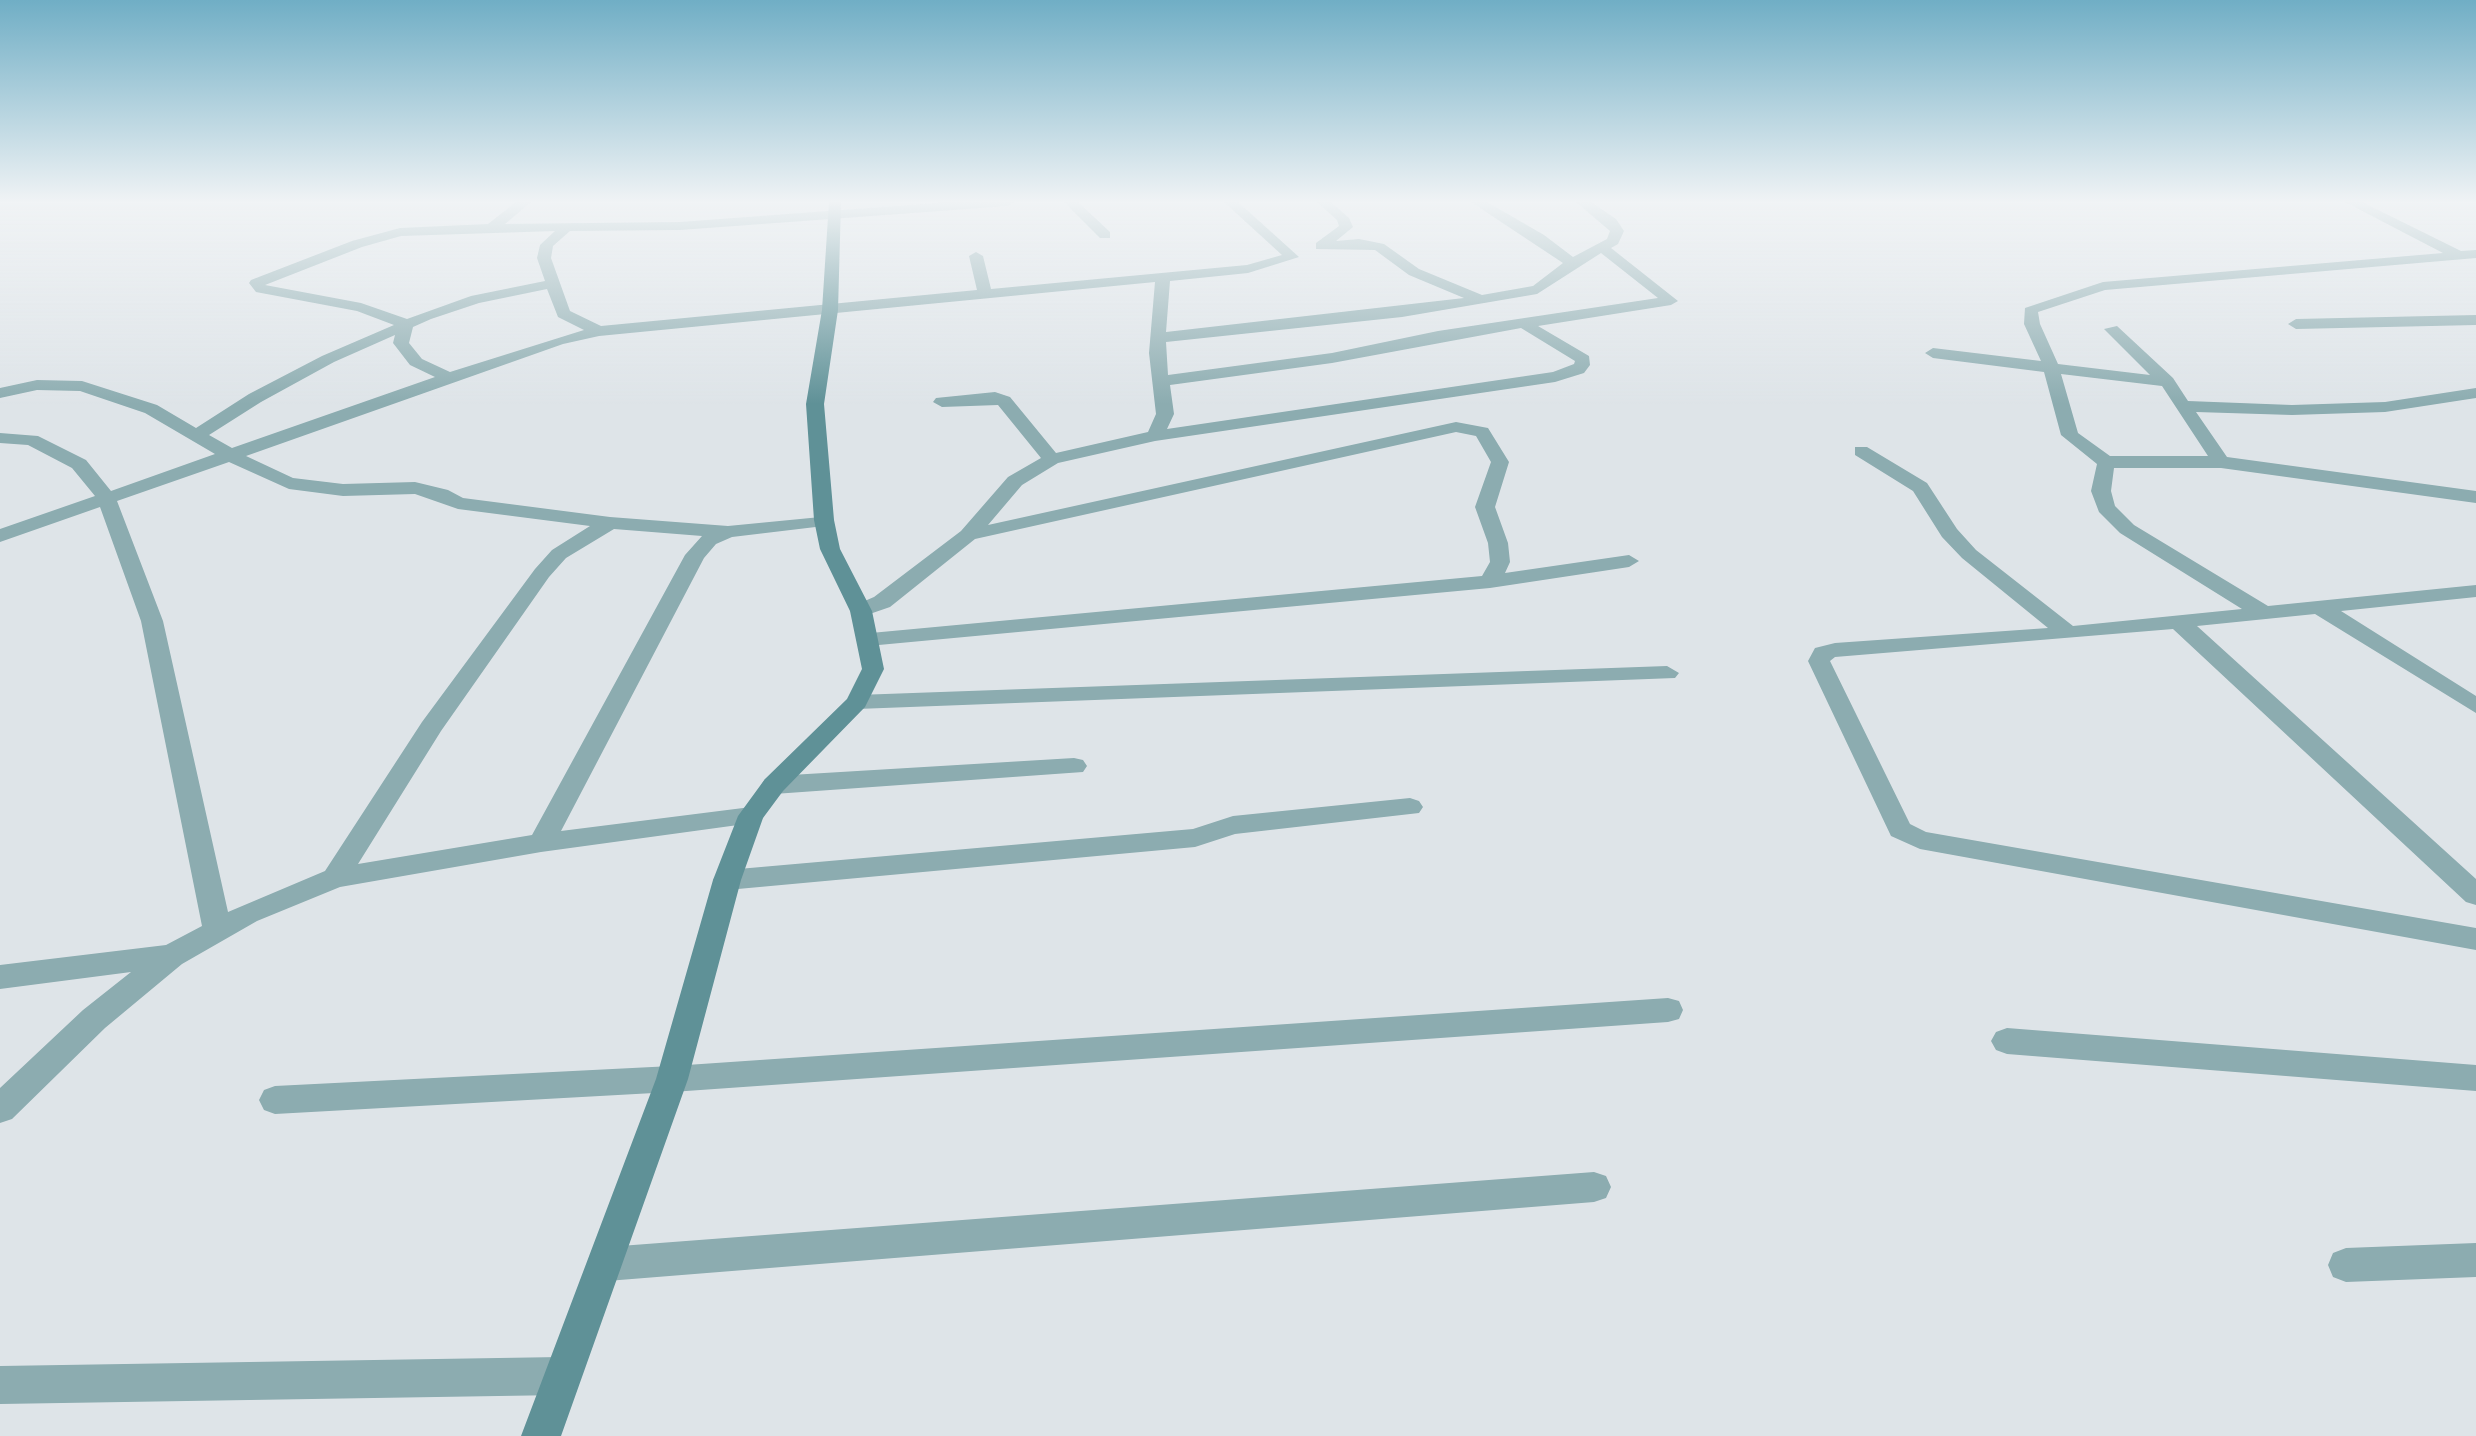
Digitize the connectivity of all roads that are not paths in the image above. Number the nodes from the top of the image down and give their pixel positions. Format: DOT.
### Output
graph roads {
  1 [pos="294,269"];
  2 [pos="549,269"];
  3 [pos="832,269"];
  4 [pos="979,269"];
  5 [pos="1248,269"];
  6 [pos="1410,269"];
  7 [pos="1564,269"];
  8 [pos="1630,269"];
  9 [pos="2290,269"];
  10 [pos="1163,277"];
  11 [pos="553,284"];
  12 [pos="985,293"];
  13 [pos="1480,299"];
  14 [pos="830,310"];
  15 [pos="2476,320"];
  16 [pos="406,324"];
  17 [pos="2296,324"];
  18 [pos="1526,325"];
  19 [pos="2112,329"];
  20 [pos="599,331"];
  21 [pos="1158,338"];
  22 [pos="1933,353"];
  23 [pos="2050,364"];
  24 [pos="449,378"];
  25 [pos="1161,381"];
  26 [pos="2167,382"];
  27 [pos="0,393"];
  28 [pos="2476,393"];
  29 [pos="942,402"];
  30 [pos="2186,406"];
  31 [pos="199,434"];
  32 [pos="1155,436"];
  33 [pos="0,438"];
  34 [pos="1861,451"];
  35 [pos="230,455"];
  36 [pos="1052,459"];
  37 [pos="2106,462"];
  38 [pos="2221,462"];
  39 [pos="106,497"];
  40 [pos="2476,497"];
  41 [pos="824,520"];
  42 [pos="610,523"];
  43 [pos="728,532"];
  44 [pos="968,535"];
  45 [pos="0,536"];
  46 [pos="1629,561"];
  47 [pos="1490,582"];
  48 [pos="2476,591"];
  49 [pos="2319,607"];
  50 [pos="861,611"];
  51 [pos="2264,613"];
  52 [pos="2179,622"];
  53 [pos="2068,633"];
  54 [pos="868,639"];
  55 [pos="1667,673"];
  56 [pos="857,702"];
  57 [pos="2476,706"];
  58 [pos="1074,766"];
  59 [pos="774,785"];
  60 [pos="1410,807"];
  61 [pos="751,816"];
  62 [pos="541,843"];
  63 [pos="335,878"];
  64 [pos="727,880"];
  65 [pos="2476,895"];
  66 [pos="217,929"];
  67 [pos="2476,939"];
  68 [pos="172,956"];
  69 [pos="0,977"];
  70 [pos="1668,1010"];
  71 [pos="2007,1041"];
  72 [pos="2476,1078"];
  73 [pos="672,1079"];
  74 [pos="275,1100"];
  75 [pos="0,1109"];
  76 [pos="1594,1187"];
  77 [pos="2476,1260"];
  78 [pos="607,1264"];
  79 [pos="2346,1265"];
  80 [pos="561,1376"];
  81 [pos="0,1385"];
  82 [pos="541,1436"];
  1 -- 16 [label="street"];
  2 -- 11 [label="street"];
  3 -- 14 [label="street"];
  4 -- 12 [label="street"];
  5 -- 10 [label="street"];
  6 -- 13 [label="street"];
  7 -- 13 [label="street"];
  8 -- 18 [label="street"];
  9 -- 23 [label="street"];
  10 -- 12 [label="street"];
  10 -- 21 [label="street"];
  11 -- 16 [label="street"];
  11 -- 20 [label="street"];
  12 -- 14 [label="street"];
  13 -- 21 [label="street"];
  14 -- 20 [label="street"];
  14 -- 41 [label="street"];
  15 -- 17 [label="street"];
  16 -- 24 [label="street"];
  16 -- 31 [label="street"];
  18 -- 25 [label="street"];
  18 -- 32 [label="street"];
  19 -- 26 [label="street"];
  20 -- 24 [label="street"];
  21 -- 25 [label="street"];
  22 -- 23 [label="street"];
  23 -- 26 [label="street"];
  23 -- 37 [label="street"];
  24 -- 35 [label="street"];
  25 -- 32 [label="street"];
  26 -- 30 [label="street"];
  27 -- 31 [label="street"];
  28 -- 30 [label="street"];
  29 -- 36 [label="street"];
  30 -- 38 [label="street"];
  31 -- 35 [label="street"];
  32 -- 36 [label="street"];
  33 -- 39 [label="street"];
  34 -- 53 [label="street"];
  35 -- 39 [label="street"];
  35 -- 42 [label="street"];
  36 -- 44 [label="street"];
  37 -- 38 [label="street"];
  37 -- 51 [label="street"];
  38 -- 40 [label="street"];
  39 -- 45 [label="street"];
  39 -- 66 [label="street"];
  41 -- 43 [label="street"];
  41 -- 50 [label="street"];
  42 -- 43 [label="street"];
  42 -- 63 [label="street"];
  43 -- 62 [label="street"];
  44 -- 47 [label="street"];
  44 -- 50 [label="street"];
  46 -- 47 [label="street"];
  47 -- 54 [label="street"];
  48 -- 49 [label="street"];
  49 -- 51 [label="street"];
  49 -- 57 [label="street"];
  50 -- 54 [label="street"];
  51 -- 52 [label="street"];
  52 -- 53 [label="street"];
  52 -- 65 [label="street"];
  53 -- 67 [label="street"];
  54 -- 56 [label="street"];
  55 -- 56 [label="street"];
  56 -- 59 [label="street"];
  58 -- 59 [label="street"];
  59 -- 61 [label="street"];
  60 -- 64 [label="street"];
  61 -- 62 [label="street"];
  61 -- 64 [label="street"];
  62 -- 63 [label="street"];
  63 -- 66 [label="street"];
  64 -- 73 [label="street"];
  66 -- 68 [label="street"];
  68 -- 69 [label="street"];
  68 -- 75 [label="street"];
  70 -- 73 [label="street"];
  71 -- 72 [label="street"];
  73 -- 74 [label="street"];
  73 -- 78 [label="street"];
  76 -- 78 [label="street"];
  77 -- 79 [label="street"];
  78 -- 80 [label="street"];
  80 -- 81 [label="street"];
  80 -- 82 [label="street"];
}
